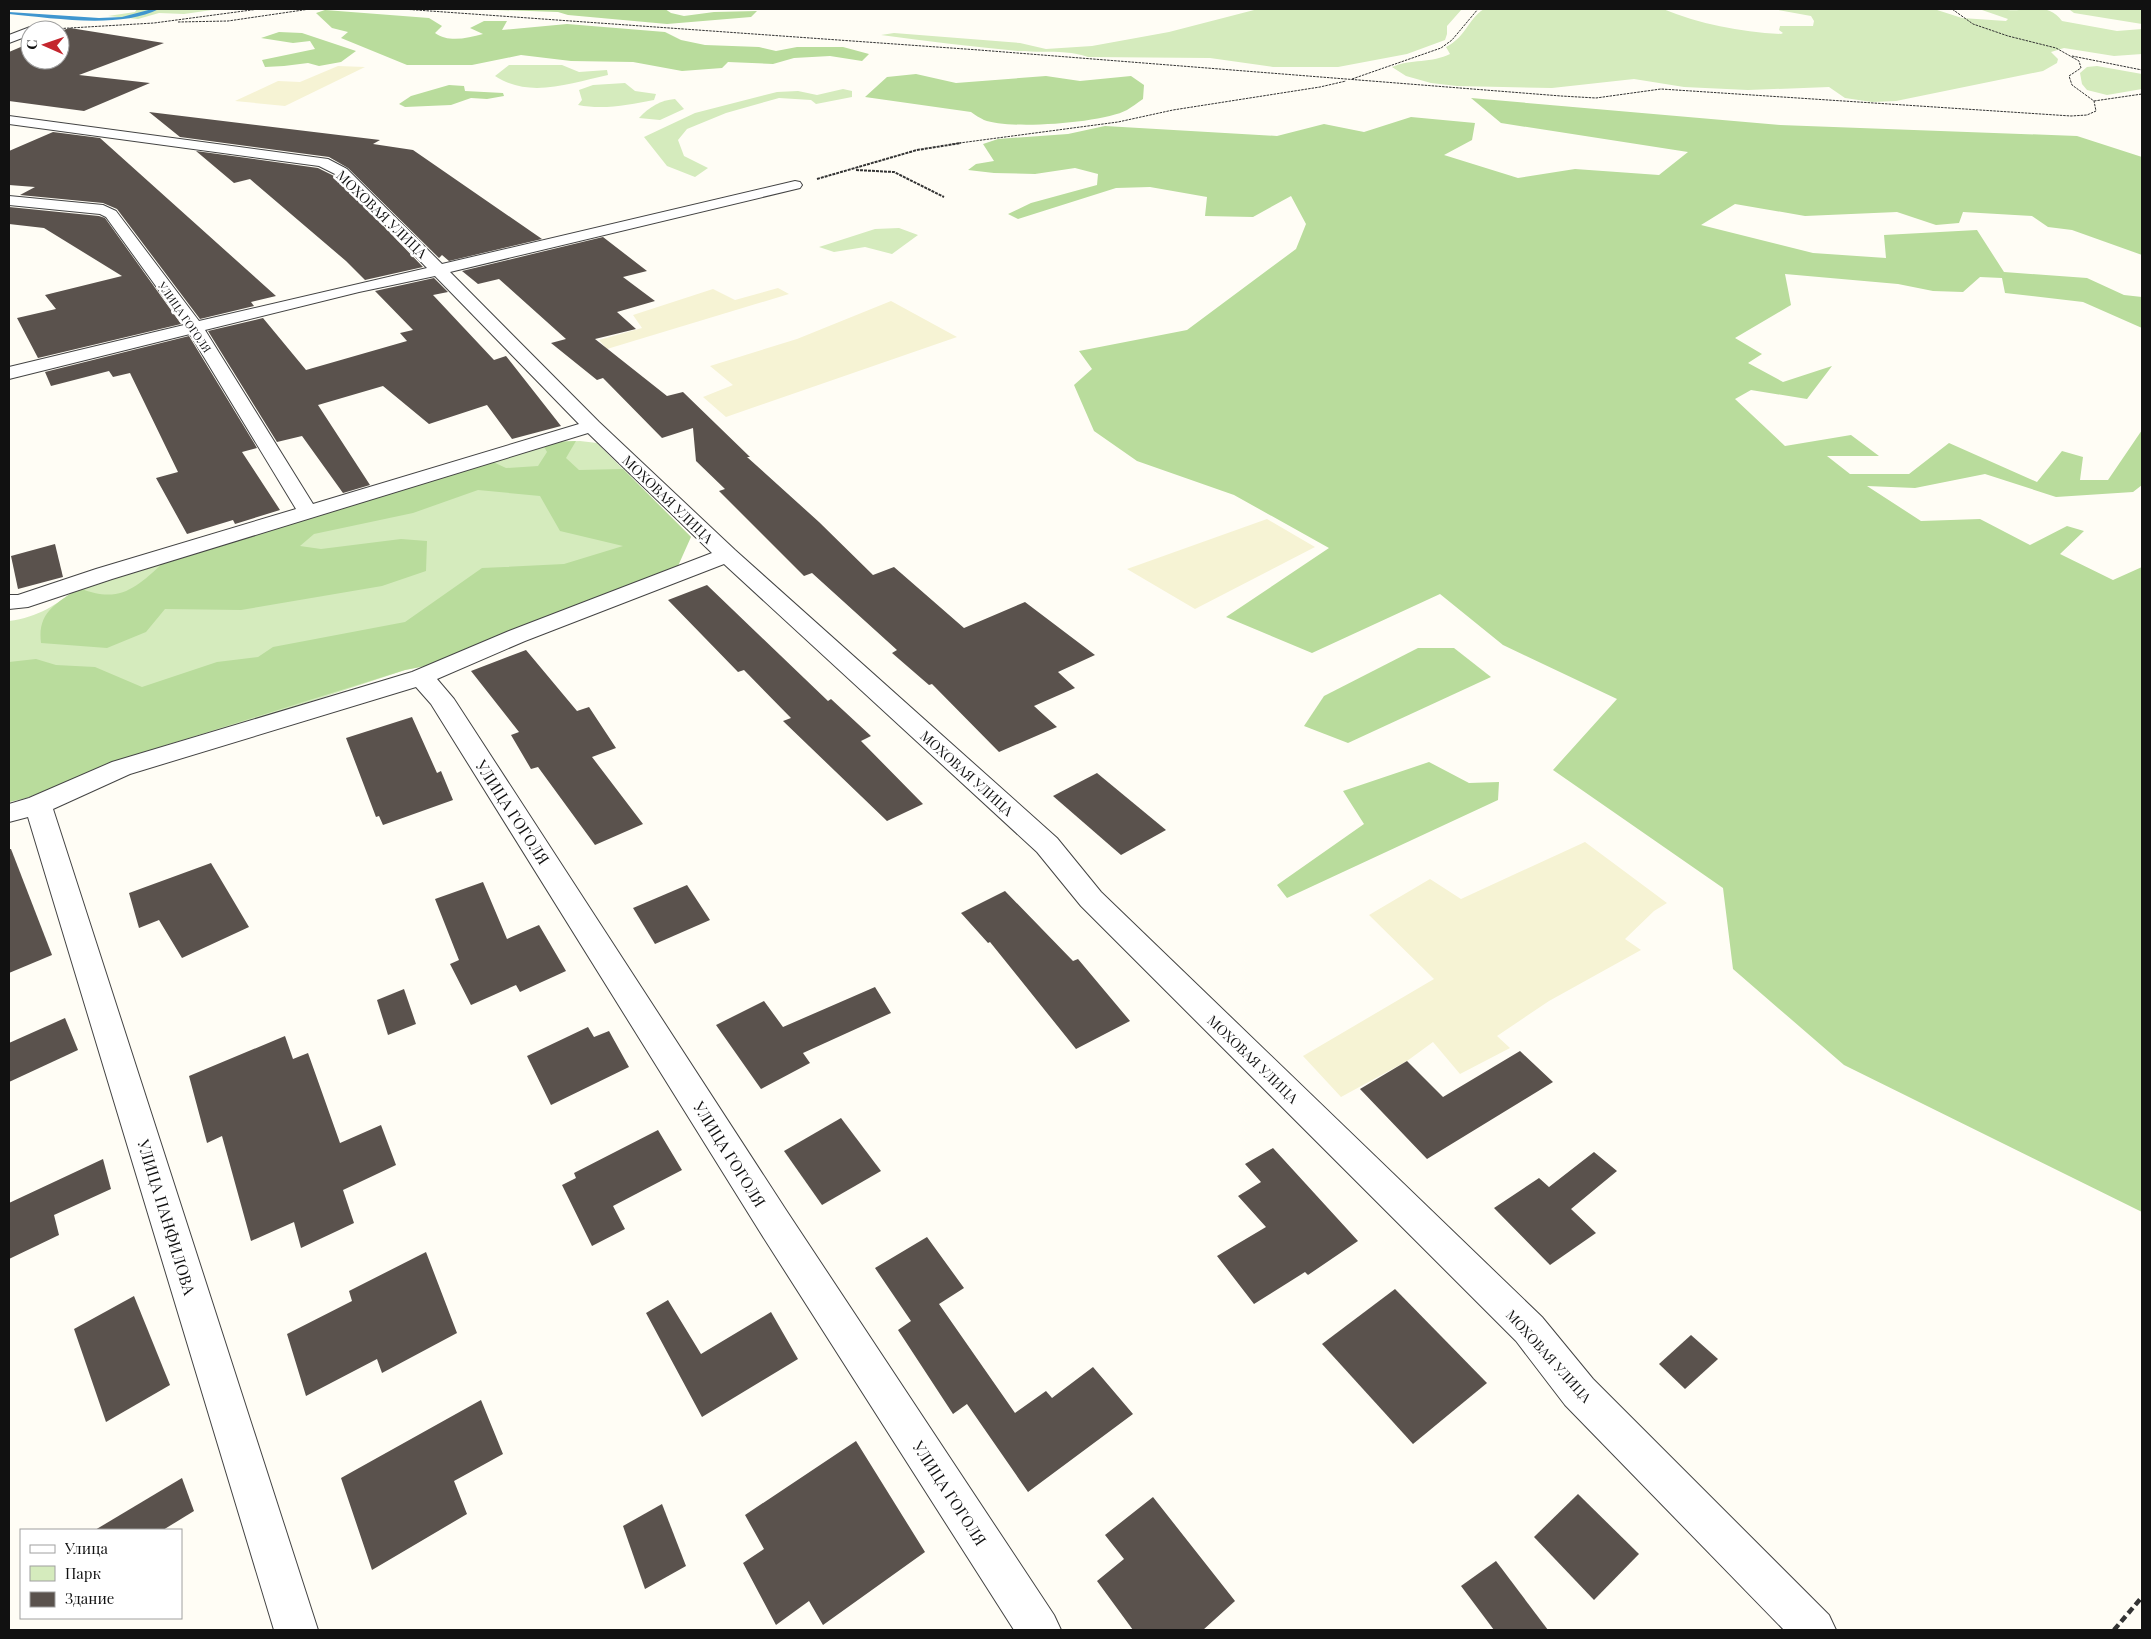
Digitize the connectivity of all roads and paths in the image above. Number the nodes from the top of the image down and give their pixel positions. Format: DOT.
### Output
graph roads {
  1 [pos="259,9"];
  2 [pos="310,9"];
  3 [pos="402,9"];
  4 [pos="1478,9"];
  5 [pos="1952,9"];
  6 [pos="154,23"];
  7 [pos="70,28"];
  8 [pos="2069,55"];
  9 [pos="2142,70"];
  10 [pos="1350,80"];
  11 [pos="2142,94"];
  12 [pos="2094,101"];
  13 [pos="9,120"];
  14 [pos="850,170"];
  15 [pos="795,185"];
  16 [pos="944,197"];
  17 [pos="9,200"];
  18 [pos="440,270"];
  19 [pos="195,328"];
  20 [pos="9,373"];
  21 [pos="592,426"];
  22 [pos="308,512"];
  23 [pos="727,555"];
  24 [pos="9,602"];
  25 [pos="421,677"];
  26 [pos="23,809"];
  27 [pos="2142,1597"];
  28 [pos="296,1630"];
  29 [pos="1039,1630"];
  30 [pos="1814,1630"];
  31 [pos="2114,1630"];
  1 -- 6 [label="path"];
  2 -- 6 [label="path"];
  3 -- 10 [label="path"];
  4 -- 10 [label="path"];
  5 -- 8 [label="path"];
  6 -- 7 [label="path"];
  8 -- 9 [label="path"];
  8 -- 12 [label="path"];
  10 -- 12 [label="path"];
  10 -- 14 [label="path"];
  11 -- 12 [label="path"];
  13 -- 18 [label="street, МОХОВАЯ УЛИЦА"];
  14 -- 15 [label="path"];
  14 -- 16 [label="path"];
  15 -- 18 [label="street"];
  17 -- 19 [label="street, УЛИЦА ГОГОЛЯ"];
  18 -- 19 [label="street"];
  18 -- 21 [label="street, МОХОВАЯ УЛИЦА"];
  19 -- 20 [label="street"];
  19 -- 22 [label="street, УЛИЦА ГОГОЛЯ"];
  21 -- 22 [label="street"];
  21 -- 23 [label="street, МОХОВАЯ УЛИЦА"];
  22 -- 24 [label="street"];
  23 -- 25 [label="street"];
  23 -- 30 [label="street, МОХОВАЯ УЛИЦА"];
  25 -- 26 [label="street"];
  25 -- 29 [label="street, УЛИЦА ГОГОЛЯ"];
  26 -- 28 [label="street, УЛИЦА ПАНФИЛОВА"];
  27 -- 31 [label="path"];
}
